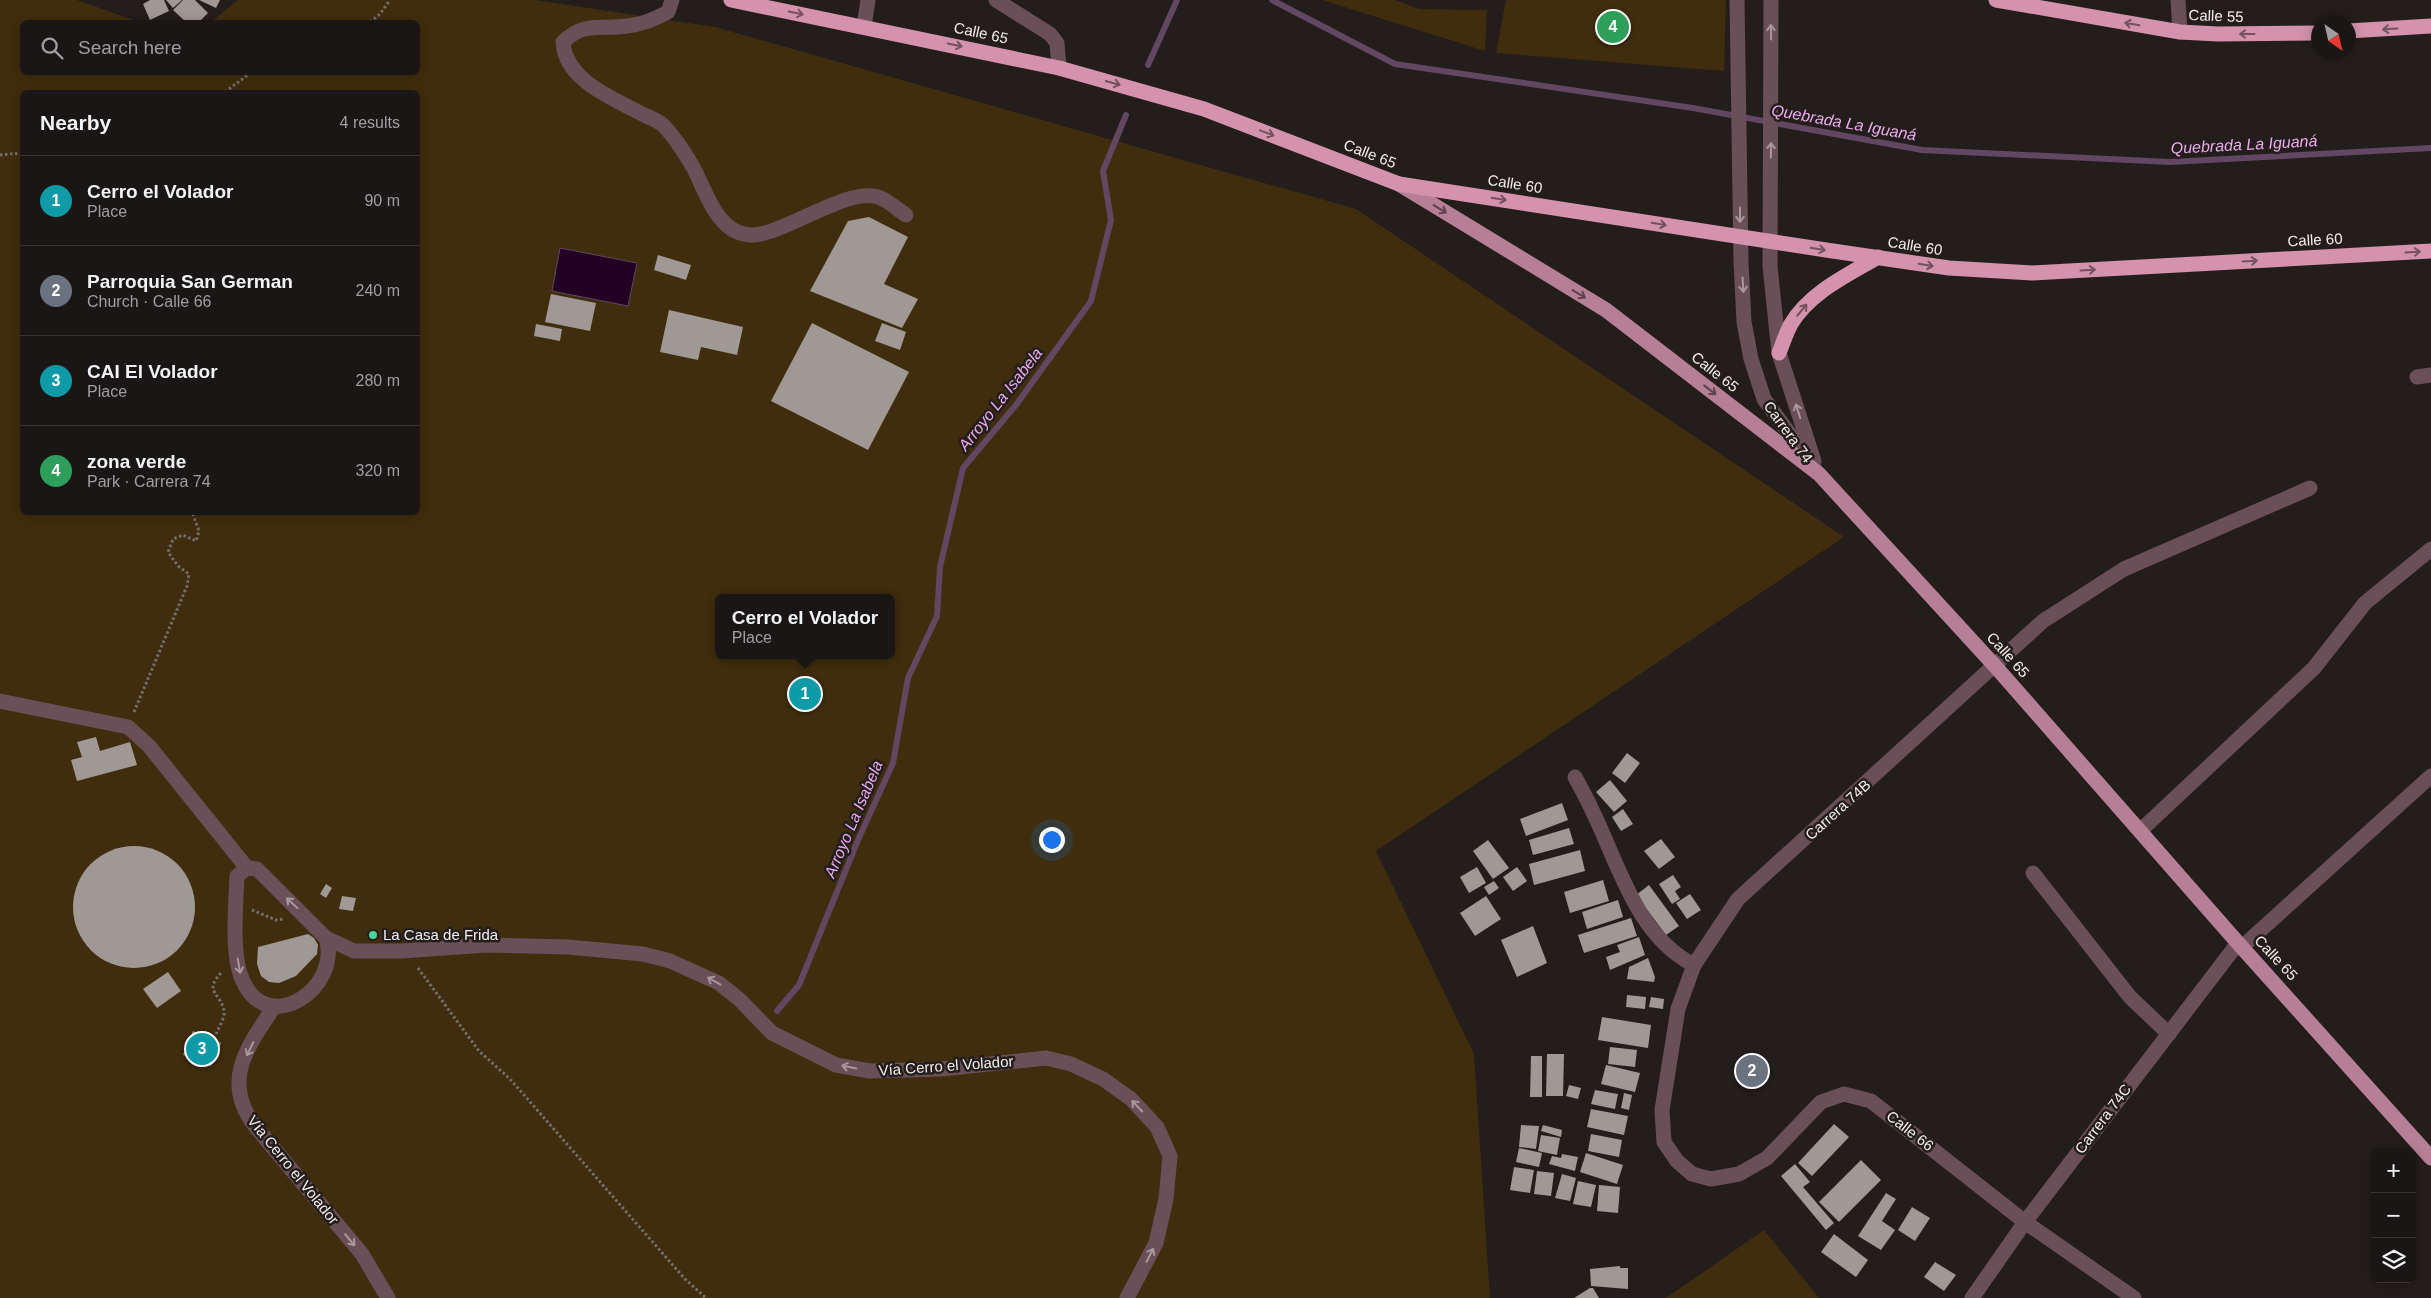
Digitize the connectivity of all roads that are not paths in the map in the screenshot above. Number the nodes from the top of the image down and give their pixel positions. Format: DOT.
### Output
graph roads {
  1 [pos="672,0"];
  2 [pos="731,0"];
  3 [pos="868,0"];
  4 [pos="996,0"];
  5 [pos="1737,0"];
  6 [pos="1771,0"];
  7 [pos="1996,0"];
  8 [pos="2178,0"];
  9 [pos="2431,26"];
  10 [pos="864,27"];
  11 [pos="2356,31"];
  12 [pos="2180,32"];
  13 [pos="2311,33"];
  14 [pos="1059,68"];
  15 [pos="1399,184"];
  16 [pos="906,215"];
  17 [pos="1740,236"];
  18 [pos="1770,241"];
  19 [pos="2431,251"];
  20 [pos="1878,257"];
  21 [pos="1779,352"];
  22 [pos="1819,474"];
  23 [pos="2310,488"];
  24 [pos="2431,549"];
  25 [pos="1996,666"];
  26 [pos="0,701"];
  27 [pos="2431,776"];
  28 [pos="1575,777"];
  29 [pos="2140,831"];
  30 [pos="247,868"];
  31 [pos="2033,873"];
  32 [pos="326,938"];
  33 [pos="2240,945"];
  34 [pos="1694,966"];
  35 [pos="274,1007"];
  36 [pos="2169,1034"];
  37 [pos="2431,1158"];
  38 [pos="1677,1161"];
  39 [pos="2025,1222"];
  40 [pos="388,1298"];
  41 [pos="1128,1298"];
  42 [pos="1972,1298"];
  43 [pos="2134,1298"];
  1 -- 16 [label="street"];
  2 -- 10 [label="highway, Calle 65, one-way"];
  3 -- 10 [label="street"];
  4 -- 14 [label="street"];
  5 -- 17 [label="street, Carrera 74, one-way"];
  18 -- 6 [label="street, Carrera 74, one-way"];
  12 -- 7 [label="highway, Calle 55, one-way"];
  8 -- 12 [label="street"];
  9 -- 11 [label="highway, one-way"];
  10 -- 14 [label="highway, Calle 65, one-way"];
  13 -- 12 [label="highway, Calle 55, one-way"];
  14 -- 15 [label="highway, Calle 65, one-way"];
  15 -- 17 [label="highway, Calle 60, one-way"];
  15 -- 22 [label="main road, Calle 65, one-way"];
  17 -- 18 [label="highway, Calle 60"];
  17 -- 22 [label="street, Carrera 74, one-way"];
  18 -- 20 [label="highway, Calle 60, one-way"];
  18 -- 21 [label="street, Carrera 74"];
  20 -- 19 [label="highway, Calle 60, one-way"];
  21 -- 20 [label="highway, one-way"];
  22 -- 21 [label="street, Carrera 74, one-way"];
  22 -- 25 [label="main road, Calle 65"];
  23 -- 25 [label="street, Carrera 74B"];
  24 -- 29 [label="street"];
  25 -- 29 [label="main road, Calle 65"];
  25 -- 34 [label="street, Carrera 74B"];
  26 -- 30 [label="street"];
  27 -- 33 [label="street, Carrera 74C"];
  28 -- 34 [label="street"];
  29 -- 33 [label="main road, Calle 65"];
  32 -- 30 [label="street, one-way"];
  30 -- 35 [label="street, one-way"];
  31 -- 36 [label="street"];
  32 -- 35 [label="street"];
  41 -- 32 [label="street, Vía Cerro el Volador, one-way"];
  33 -- 36 [label="street, Carrera 74C"];
  33 -- 37 [label="main road, Calle 65"];
  34 -- 38 [label="street, Carrera 74B"];
  35 -- 40 [label="street, Vía Cerro el Volador, one-way"];
  36 -- 39 [label="street, Carrera 74C"];
  38 -- 39 [label="street, Calle 66"];
  39 -- 42 [label="street, Carrera 74C"];
  39 -- 43 [label="street, Calle 66"];
}
